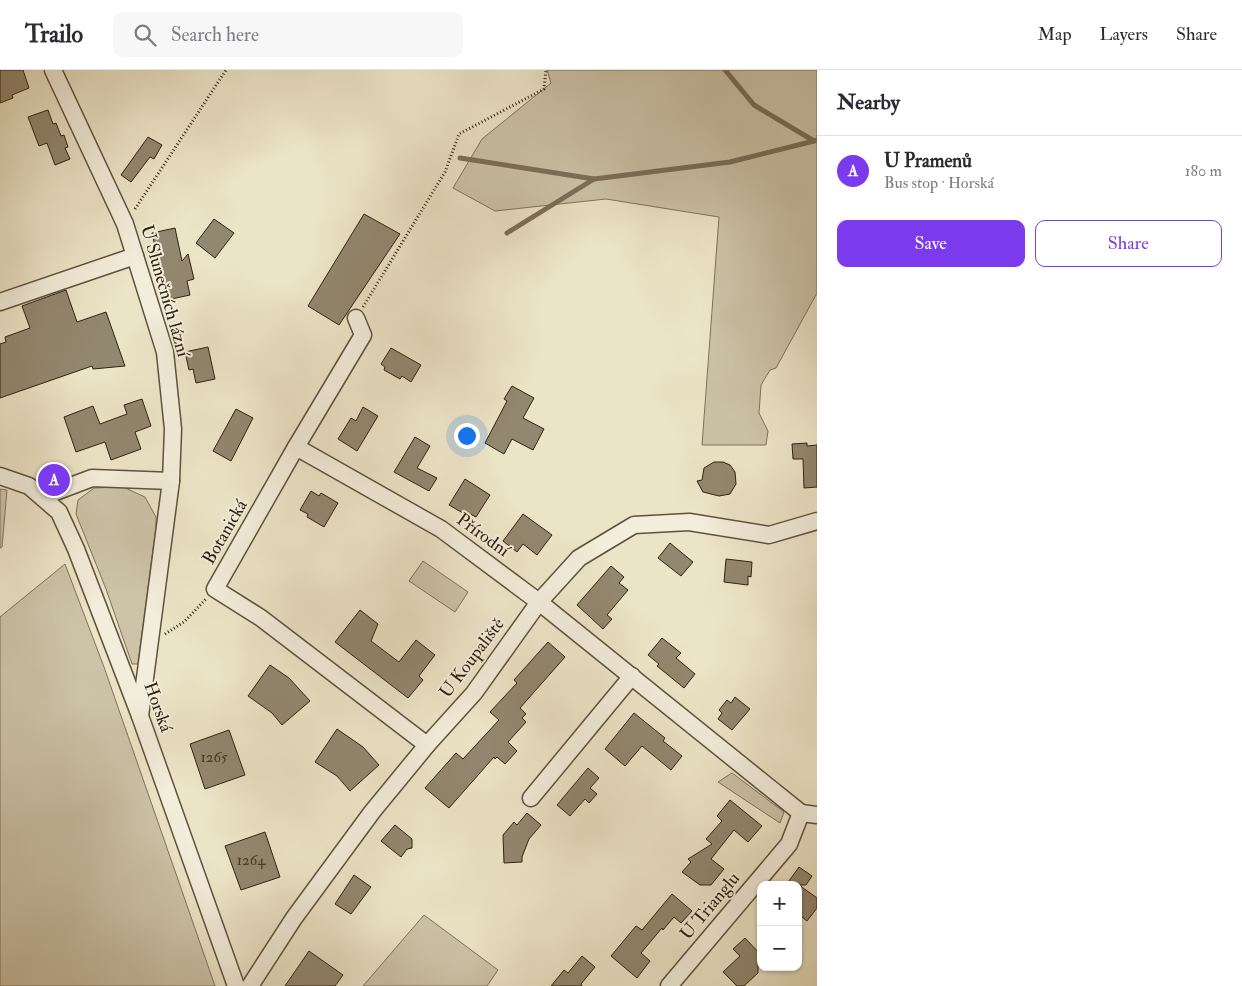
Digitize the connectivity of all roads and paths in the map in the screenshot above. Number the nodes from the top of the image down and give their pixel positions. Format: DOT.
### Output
graph roads {
  1 [pos="226,70"];
  2 [pos="546,70"];
  3 [pos="55,71"];
  4 [pos="125,224"];
  5 [pos="136,256"];
  6 [pos="0,302"];
  7 [pos="356,318"];
  8 [pos="296,447"];
  9 [pos="0,476"];
  10 [pos="171,481"];
  11 [pos="42,497"];
  12 [pos="817,521"];
  13 [pos="215,589"];
  14 [pos="539,602"];
  15 [pos="148,645"];
  16 [pos="632,676"];
  17 [pos="140,716"];
  18 [pos="427,745"];
  19 [pos="531,798"];
  20 [pos="809,814"];
  21 [pos="236,986"];
  22 [pos="250,986"];
  23 [pos="669,986"];
  1 -- 4 [label="path"];
  2 -- 7 [label="path"];
  3 -- 4 [label="street, U Slunečních lázní"];
  4 -- 5 [label="street, U Slunečních lázní"];
  5 -- 6 [label="street"];
  5 -- 10 [label="street, U Slunečních lázní"];
  7 -- 8 [label="street, Botanická"];
  8 -- 13 [label="street, Botanická"];
  8 -- 14 [label="street, Přírodní"];
  9 -- 11 [label="street, Horská"];
  10 -- 11 [label="street"];
  10 -- 15 [label="street, U Slunečních lázní"];
  11 -- 17 [label="street, Horská"];
  12 -- 14 [label="street, U Koupaliště"];
  13 -- 15 [label="path"];
  13 -- 18 [label="street, Botanická"];
  14 -- 16 [label="street, Přírodní"];
  14 -- 18 [label="street, U Koupaliště"];
  15 -- 17 [label="street, U Slunečních lázní"];
  16 -- 19 [label="street"];
  16 -- 20 [label="street, Přírodní"];
  17 -- 21 [label="street, Horská"];
  18 -- 22 [label="street, U Koupaliště"];
  20 -- 23 [label="street, U Trianglu"];
}
